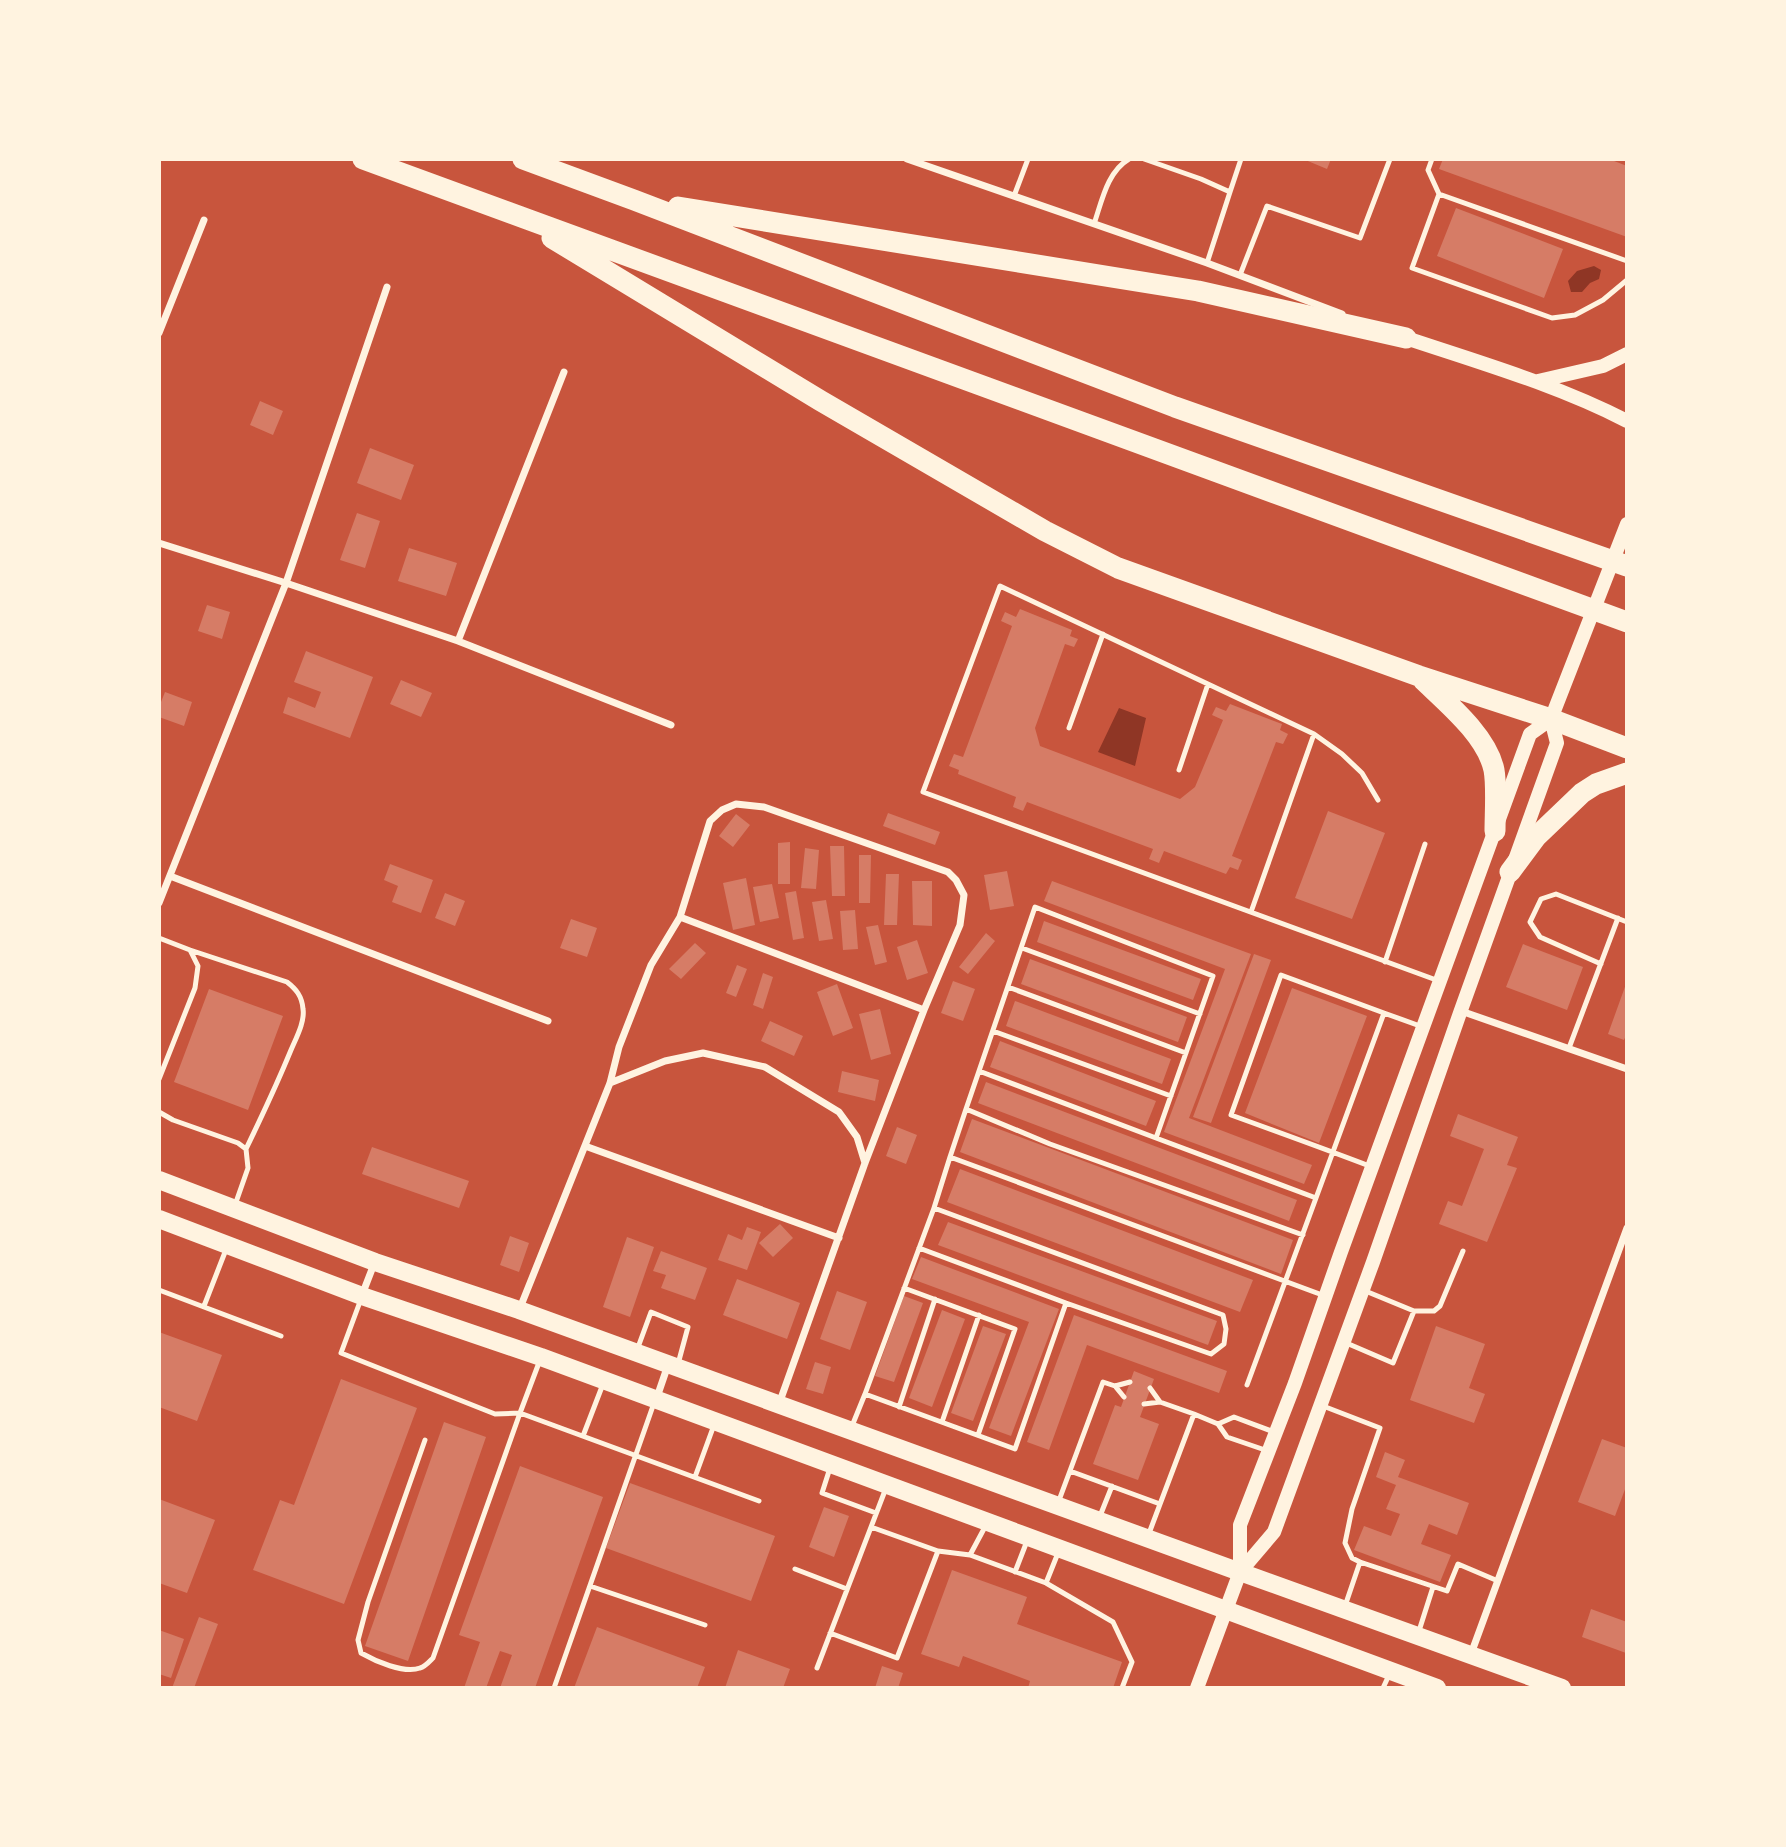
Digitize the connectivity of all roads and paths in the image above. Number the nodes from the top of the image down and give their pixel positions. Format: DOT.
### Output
graph roads {
  1 [pos="363,159"];
  2 [pos="523,159"];
  3 [pos="907,159"];
  4 [pos="1028,159"];
  5 [pos="1129,159"];
  6 [pos="1144,159"];
  7 [pos="1241,159"];
  8 [pos="1390,159"];
  9 [pos="1432,159"];
  10 [pos="1230,192"];
  11 [pos="1439,194"];
  12 [pos="1014,196"];
  13 [pos="634,200"];
  14 [pos="512,214"];
  15 [pos="204,220"];
  16 [pos="1094,224"];
  17 [pos="1627,261"];
  18 [pos="1207,263"];
  19 [pos="1240,275"];
  20 [pos="1627,280"];
  21 [pos="387,287"];
  22 [pos="159,334"];
  23 [pos="1406,338"];
  24 [pos="1627,355"];
  25 [pos="564,372"];
  26 [pos="1538,382"];
  27 [pos="1627,421"];
  28 [pos="1627,524"];
  29 [pos="159,543"];
  30 [pos="1627,566"];
  31 [pos="286,583"];
  32 [pos="1627,622"];
  33 [pos="1103,634"];
  34 [pos="458,641"];
  35 [pos="1419,676"];
  36 [pos="1208,684"];
  37 [pos="1551,719"];
  38 [pos="671,725"];
  39 [pos="1069,728"];
  40 [pos="1314,734"];
  41 [pos="1627,748"];
  42 [pos="1179,770"];
  43 [pos="1627,773"];
  44 [pos="1378,800"];
  45 [pos="1495,831"];
  46 [pos="1425,844"];
  47 [pos="1510,872"];
  48 [pos="170,876"];
  49 [pos="159,903"];
  50 [pos="1251,912"];
  51 [pos="680,917"];
  52 [pos="1618,918"];
  53 [pos="1627,922"];
  54 [pos="159,938"];
  55 [pos="1021,948"];
  56 [pos="190,950"];
  57 [pos="1385,962"];
  58 [pos="1601,964"];
  59 [pos="1439,981"];
  60 [pos="1008,987"];
  61 [pos="924,1010"];
  62 [pos="1461,1010"];
  63 [pos="1384,1013"];
  64 [pos="1200,1014"];
  65 [pos="548,1021"];
  66 [pos="1423,1027"];
  67 [pos="993,1031"];
  68 [pos="1569,1048"];
  69 [pos="1186,1053"];
  70 [pos="1627,1069"];
  71 [pos="979,1071"];
  72 [pos="159,1079"];
  73 [pos="610,1083"];
  74 [pos="1171,1096"];
  75 [pos="966,1109"];
  76 [pos="159,1112"];
  77 [pos="1156,1138"];
  78 [pos="585,1146"];
  79 [pos="246,1149"];
  80 [pos="1333,1152"];
  81 [pos="950,1157"];
  82 [pos="865,1163"];
  83 [pos="1372,1167"];
  84 [pos="159,1180"];
  85 [pos="1315,1198"];
  86 [pos="234,1208"];
  87 [pos="934,1208"];
  88 [pos="159,1219"];
  89 [pos="1627,1228"];
  90 [pos="1303,1235"];
  91 [pos="839,1238"];
  92 [pos="228,1245"];
  93 [pos="919,1248"];
  94 [pos="1463,1251"];
  95 [pos="375,1262"];
  96 [pos="1286,1282"];
  97 [pos="904,1288"];
  98 [pos="159,1290"];
  99 [pos="1363,1290"];
  100 [pos="362,1296"];
  101 [pos="1325,1296"];
  102 [pos="935,1299"];
  103 [pos="1066,1303"];
  104 [pos="204,1306"];
  105 [pos="519,1310"];
  106 [pos="1414,1311"];
  107 [pos="979,1315"];
  108 [pos="281,1336"];
  109 [pos="1344,1342"];
  110 [pos="636,1353"];
  111 [pos="541,1357"];
  112 [pos="673,1366"];
  113 [pos="604,1381"];
  114 [pos="1130,1381"];
  115 [pos="1247,1385"];
  116 [pos="1115,1386"];
  117 [pos="1150,1388"];
  118 [pos="865,1394"];
  119 [pos="1124,1397"];
  120 [pos="656,1400"];
  121 [pos="1160,1402"];
  122 [pos="1144,1404"];
  123 [pos="1320,1404"];
  124 [pos="779,1405"];
  125 [pos="900,1407"];
  126 [pos="520,1413"];
  127 [pos="1194,1414"];
  128 [pos="715,1422"];
  129 [pos="942,1422"];
  130 [pos="1218,1424"];
  131 [pos="850,1431"];
  132 [pos="1276,1433"];
  133 [pos="978,1435"];
  134 [pos="583,1436"];
  135 [pos="425,1440"];
  136 [pos="1268,1451"];
  137 [pos="636,1455"];
  138 [pos="831,1465"];
  139 [pos="1070,1471"];
  140 [pos="695,1477"];
  141 [pos="887,1485"];
  142 [pos="1112,1486"];
  143 [pos="759,1501"];
  144 [pos="1160,1504"];
  145 [pos="1057,1506"];
  146 [pos="876,1513"];
  147 [pos="1098,1521"];
  148 [pos="987,1523"];
  149 [pos="871,1527"];
  150 [pos="1028,1538"];
  151 [pos="1147,1539"];
  152 [pos="1060,1549"];
  153 [pos="938,1551"];
  154 [pos="970,1555"];
  155 [pos="1360,1562"];
  156 [pos="794,1569"];
  157 [pos="1015,1572"];
  158 [pos="1240,1572"];
  159 [pos="1498,1581"];
  160 [pos="1046,1584"];
  161 [pos="590,1586"];
  162 [pos="1433,1587"];
  163 [pos="847,1589"];
  164 [pos="1225,1610"];
  165 [pos="1344,1610"];
  166 [pos="705,1625"];
  167 [pos="830,1633"];
  168 [pos="1417,1636"];
  169 [pos="1470,1655"];
  170 [pos="817,1668"];
  171 [pos="1391,1671"];
  172 [pos="554,1688"];
  173 [pos="1122,1688"];
  174 [pos="1197,1688"];
  175 [pos="1383,1688"];
  176 [pos="1437,1688"];
  177 [pos="1563,1688"];
  1 -- 14 [label="highway"];
  2 -- 13 [label="highway"];
  3 -- 12 [label="street"];
  4 -- 12 [label="lane"];
  5 -- 16 [label="lane"];
  6 -- 10 [label="lane"];
  7 -- 10 [label="lane"];
  8 -- 19 [label="lane"];
  9 -- 11 [label="lane"];
  10 -- 18 [label="lane"];
  11 -- 17 [label="lane"];
  11 -- 20 [label="lane"];
  12 -- 16 [label="street"];
  13 -- 23 [label="highway"];
  13 -- 30 [label="highway"];
  14 -- 32 [label="highway"];
  14 -- 35 [label="highway"];
  15 -- 22 [label="street"];
  16 -- 18 [label="street"];
  18 -- 19 [label="street"];
  19 -- 23 [label="street"];
  21 -- 31 [label="street"];
  23 -- 26 [label="main road"];
  24 -- 26 [label="main road"];
  25 -- 34 [label="street"];
  26 -- 27 [label="main road"];
  28 -- 37 [label="main road"];
  29 -- 31 [label="street"];
  31 -- 34 [label="street"];
  31 -- 48 [label="street"];
  33 -- 36 [label="lane"];
  33 -- 39 [label="lane"];
  33 -- 50 [label="lane"];
  34 -- 38 [label="street"];
  35 -- 37 [label="highway"];
  35 -- 45 [label="highway"];
  36 -- 40 [label="lane"];
  36 -- 42 [label="lane"];
  37 -- 41 [label="highway"];
  37 -- 45 [label="main road"];
  37 -- 47 [label="main road"];
  40 -- 44 [label="lane"];
  40 -- 50 [label="lane"];
  43 -- 47 [label="highway"];
  45 -- 59 [label="main road"];
  46 -- 57 [label="lane"];
  47 -- 62 [label="main road"];
  48 -- 49 [label="street"];
  48 -- 65 [label="street"];
  50 -- 57 [label="lane"];
  51 -- 61 [label="street"];
  51 -- 61 [label="street"];
  51 -- 73 [label="street"];
  52 -- 53 [label="lane"];
  52 -- 58 [label="lane"];
  52 -- 58 [label="lane"];
  54 -- 56 [label="lane"];
  55 -- 60 [label="lane"];
  55 -- 64 [label="lane"];
  55 -- 64 [label="lane"];
  56 -- 72 [label="lane"];
  56 -- 79 [label="lane"];
  57 -- 59 [label="lane"];
  58 -- 68 [label="lane"];
  59 -- 66 [label="main road"];
  60 -- 67 [label="lane"];
  60 -- 69 [label="lane"];
  61 -- 82 [label="street"];
  62 -- 68 [label="street"];
  62 -- 99 [label="main road"];
  63 -- 66 [label="lane"];
  63 -- 80 [label="lane"];
  63 -- 80 [label="lane"];
  64 -- 69 [label="lane"];
  66 -- 83 [label="main road"];
  67 -- 71 [label="lane"];
  67 -- 74 [label="lane"];
  68 -- 70 [label="street"];
  69 -- 74 [label="lane"];
  71 -- 75 [label="lane"];
  71 -- 77 [label="lane"];
  73 -- 78 [label="street"];
  73 -- 82 [label="street"];
  74 -- 77 [label="lane"];
  75 -- 81 [label="lane"];
  75 -- 90 [label="lane"];
  76 -- 79 [label="lane"];
  77 -- 85 [label="lane"];
  78 -- 91 [label="street"];
  78 -- 105 [label="street"];
  79 -- 86 [label="lane"];
  80 -- 83 [label="lane"];
  80 -- 85 [label="lane"];
  81 -- 87 [label="lane"];
  81 -- 96 [label="lane"];
  82 -- 91 [label="street"];
  83 -- 101 [label="main road"];
  84 -- 86 [label="main road"];
  85 -- 90 [label="lane"];
  86 -- 95 [label="main road"];
  87 -- 93 [label="lane"];
  87 -- 103 [label="lane"];
  88 -- 92 [label="main road"];
  89 -- 159 [label="street"];
  90 -- 96 [label="lane"];
  91 -- 124 [label="street"];
  92 -- 100 [label="main road"];
  92 -- 104 [label="lane"];
  93 -- 97 [label="lane"];
  93 -- 103 [label="lane"];
  94 -- 106 [label="lane"];
  95 -- 100 [label="street"];
  95 -- 105 [label="main road"];
  96 -- 101 [label="lane"];
  96 -- 115 [label="lane"];
  97 -- 102 [label="lane"];
  97 -- 118 [label="lane"];
  98 -- 104 [label="lane"];
  99 -- 106 [label="lane"];
  99 -- 109 [label="main road"];
  100 -- 111 [label="main road"];
  100 -- 126 [label="lane"];
  101 -- 132 [label="main road"];
  102 -- 107 [label="lane"];
  102 -- 125 [label="lane"];
  103 -- 133 [label="lane"];
  104 -- 108 [label="lane"];
  105 -- 110 [label="main road"];
  106 -- 109 [label="lane"];
  107 -- 129 [label="lane"];
  107 -- 133 [label="lane"];
  109 -- 123 [label="main road"];
  110 -- 112 [label="main road"];
  110 -- 112 [label="lane"];
  111 -- 113 [label="main road"];
  111 -- 126 [label="lane"];
  112 -- 120 [label="street"];
  112 -- 124 [label="main road"];
  113 -- 120 [label="main road"];
  113 -- 134 [label="lane"];
  114 -- 116 [label="lane"];
  116 -- 119 [label="lane"];
  116 -- 139 [label="lane"];
  117 -- 121 [label="lane"];
  118 -- 125 [label="lane"];
  118 -- 131 [label="lane"];
  120 -- 128 [label="main road"];
  120 -- 137 [label="lane"];
  121 -- 122 [label="lane"];
  121 -- 127 [label="lane"];
  123 -- 155 [label="lane"];
  123 -- 158 [label="main road"];
  124 -- 131 [label="main road"];
  125 -- 129 [label="lane"];
  126 -- 134 [label="lane"];
  126 -- 135 [label="lane"];
  127 -- 130 [label="lane"];
  127 -- 144 [label="lane"];
  128 -- 138 [label="main road"];
  128 -- 140 [label="lane"];
  129 -- 133 [label="lane"];
  130 -- 132 [label="lane"];
  130 -- 136 [label="lane"];
  131 -- 145 [label="main road"];
  132 -- 136 [label="main road"];
  134 -- 137 [label="lane"];
  136 -- 158 [label="main road"];
  137 -- 140 [label="lane"];
  137 -- 161 [label="lane"];
  138 -- 141 [label="main road"];
  138 -- 146 [label="lane"];
  139 -- 142 [label="lane"];
  139 -- 145 [label="lane"];
  140 -- 143 [label="lane"];
  141 -- 146 [label="lane"];
  141 -- 148 [label="main road"];
  142 -- 144 [label="lane"];
  142 -- 147 [label="lane"];
  144 -- 151 [label="lane"];
  145 -- 147 [label="main road"];
  146 -- 149 [label="lane"];
  147 -- 151 [label="main road"];
  148 -- 150 [label="main road"];
  148 -- 154 [label="lane"];
  149 -- 153 [label="lane"];
  149 -- 163 [label="lane"];
  150 -- 152 [label="main road"];
  150 -- 157 [label="lane"];
  151 -- 158 [label="main road"];
  152 -- 160 [label="lane"];
  152 -- 164 [label="main road"];
  153 -- 154 [label="lane"];
  153 -- 167 [label="lane"];
  154 -- 157 [label="lane"];
  155 -- 162 [label="lane"];
  155 -- 165 [label="lane"];
  156 -- 163 [label="lane"];
  157 -- 160 [label="lane"];
  158 -- 164 [label="main road"];
  158 -- 165 [label="main road"];
  159 -- 162 [label="lane"];
  159 -- 169 [label="street"];
  160 -- 173 [label="lane"];
  161 -- 166 [label="lane"];
  161 -- 172 [label="lane"];
  162 -- 168 [label="lane"];
  163 -- 167 [label="lane"];
  164 -- 171 [label="main road"];
  164 -- 174 [label="main road"];
  165 -- 168 [label="main road"];
  167 -- 170 [label="lane"];
  168 -- 169 [label="main road"];
  169 -- 177 [label="main road"];
  171 -- 175 [label="lane"];
  171 -- 176 [label="main road"];
}
